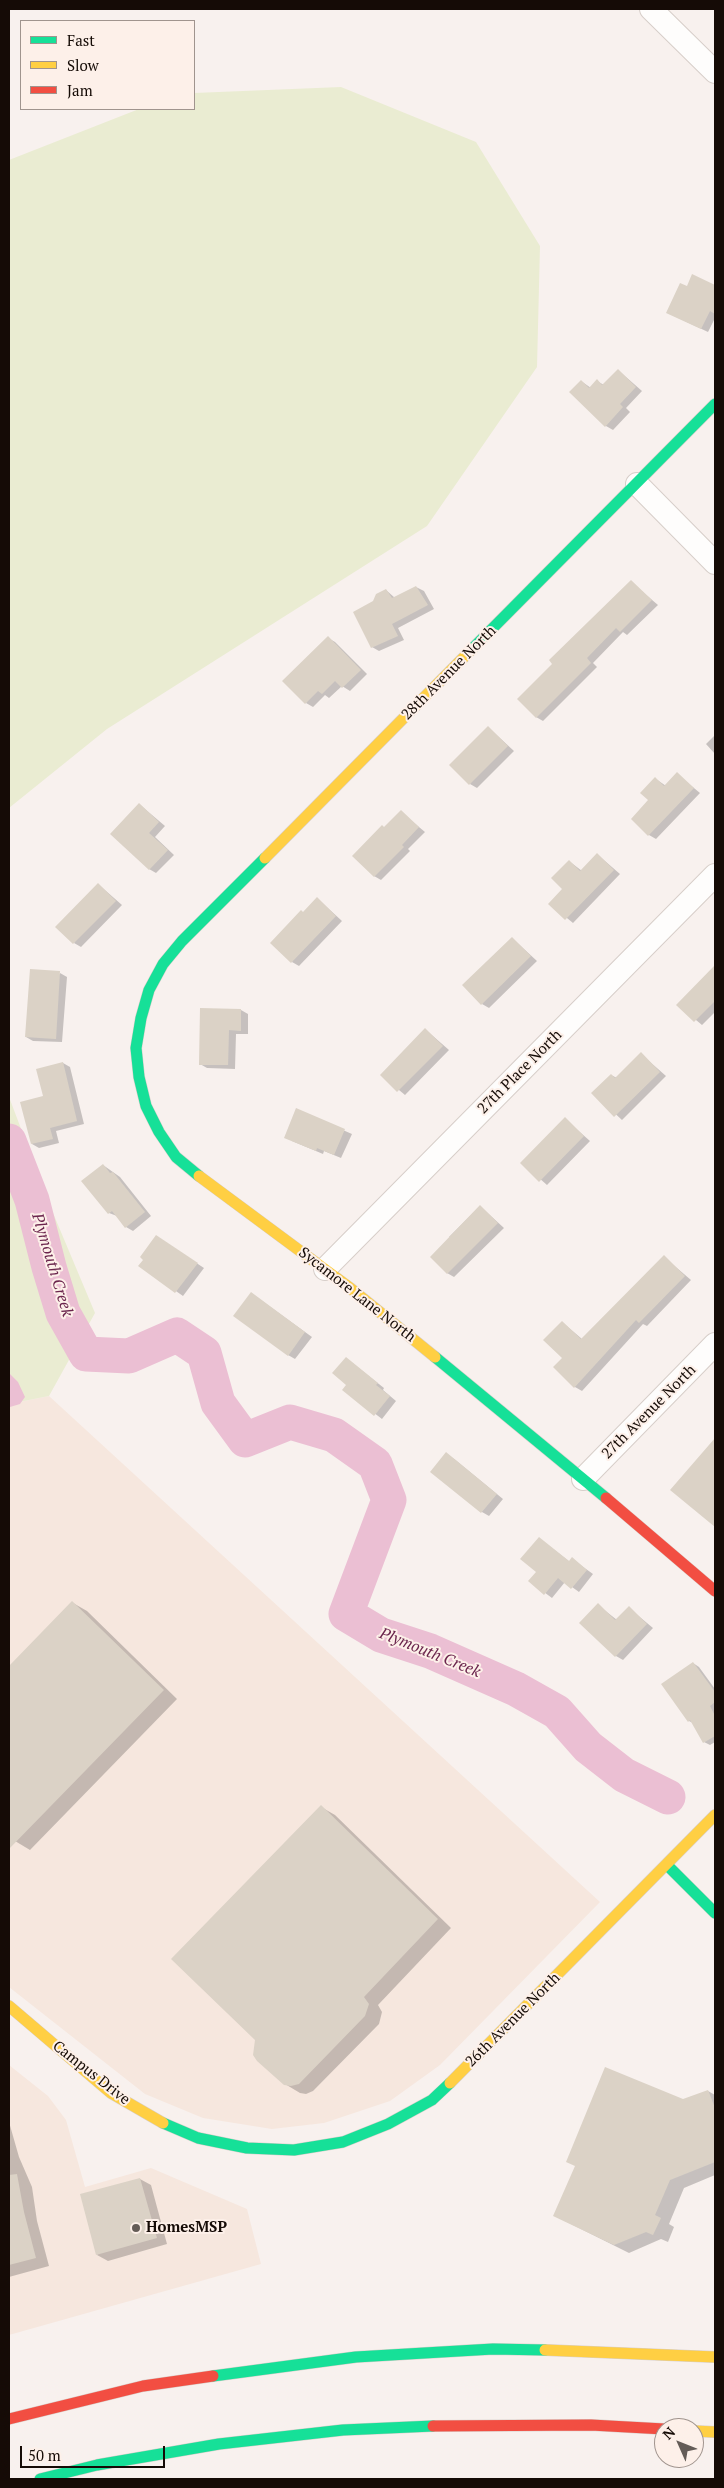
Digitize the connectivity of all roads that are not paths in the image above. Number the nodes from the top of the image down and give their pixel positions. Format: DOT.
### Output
graph roads {
  1 [pos="651,9"];
  2 [pos="715,72"];
  3 [pos="715,404"];
  4 [pos="637,484"];
  5 [pos="715,563"];
  6 [pos="715,875"];
  7 [pos="182,942"];
  8 [pos="325,1269"];
  9 [pos="715,1344"];
  10 [pos="583,1479"];
  11 [pos="715,1591"];
  12 [pos="715,1815"];
  13 [pos="667,1865"];
  14 [pos="715,1912"];
  15 [pos="9,2006"];
  16 [pos="267,2149"];
  17 [pos="715,2357"];
  18 [pos="9,2419"];
  19 [pos="654,2428"];
  20 [pos="40,2479"];
  1 -- 2 [label="street"];
  3 -- 4 [label="main road, 28th Avenue North"];
  4 -- 5 [label="street"];
  4 -- 7 [label="main road, 28th Avenue North"];
  6 -- 8 [label="street, 27th Place North"];
  7 -- 8 [label="main road, Sycamore Lane North"];
  8 -- 10 [label="main road, Sycamore Lane North"];
  9 -- 10 [label="street, 27th Avenue North"];
  10 -- 11 [label="main road, Sycamore Lane North"];
  12 -- 13 [label="main road, 26th Avenue North"];
  13 -- 14 [label="main road"];
  13 -- 16 [label="main road, 26th Avenue North"];
  15 -- 16 [label="main road, Campus Drive"];
  17 -- 18 [label="main road"];
  19 -- 20 [label="main road"];
}
